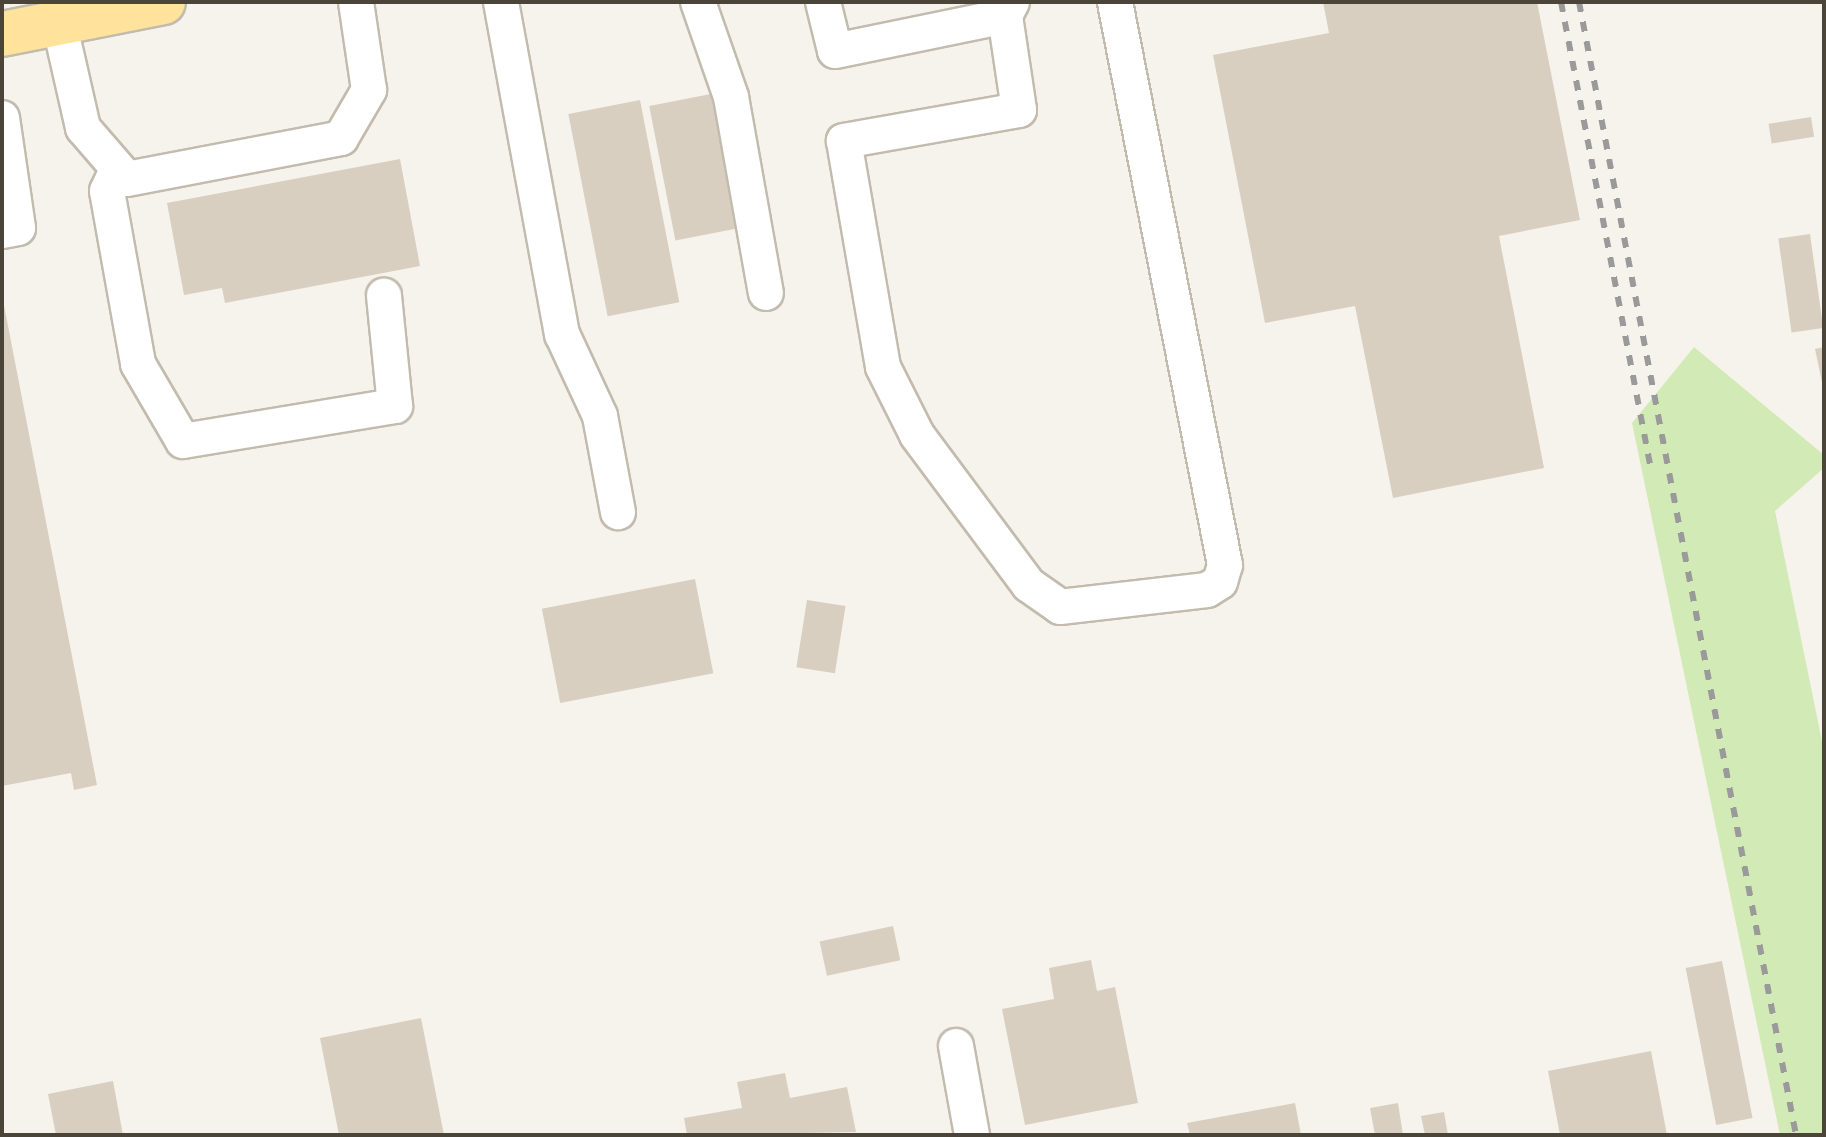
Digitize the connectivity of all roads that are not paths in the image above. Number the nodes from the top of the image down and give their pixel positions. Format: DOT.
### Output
graph roads {
  1 [pos="163,2"];
  2 [pos="356,2"];
  3 [pos="501,2"];
  4 [pos="698,2"];
  5 [pos="823,2"];
  6 [pos="1115,2"];
  7 [pos="1008,9"];
  8 [pos="25,22"];
  9 [pos="2,118"];
  10 [pos="116,172"];
  11 [pos="2,231"];
  12 [pos="766,293"];
  13 [pos="384,296"];
  14 [pos="618,512"];
  15 [pos="956,1046"];
  16 [pos="972,1135"];
  1 -- 8 [label="main road"];
  2 -- 10 [label="lane"];
  3 -- 14 [label="lane"];
  4 -- 12 [label="lane"];
  5 -- 7 [label="lane"];
  6 -- 7 [label="lane"];
  8 -- 10 [label="lane"];
  9 -- 11 [label="lane"];
  10 -- 13 [label="lane"];
  15 -- 16 [label="lane"];
}
